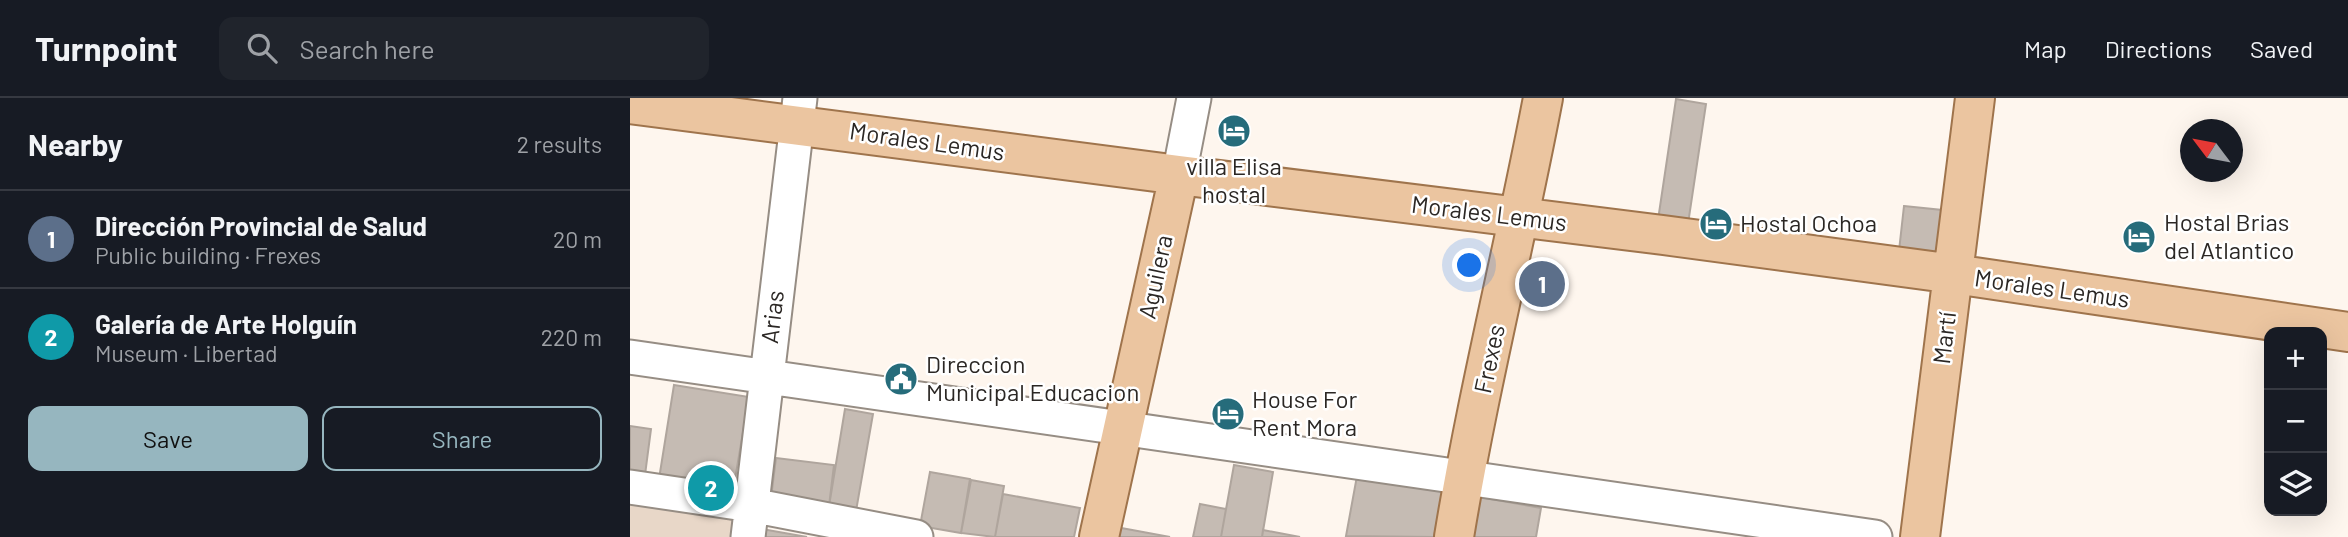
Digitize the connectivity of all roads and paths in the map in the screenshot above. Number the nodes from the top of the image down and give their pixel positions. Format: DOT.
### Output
graph roads {
  1 [pos="1194,98"];
  2 [pos="1543,98"];
  3 [pos="1975,98"];
  4 [pos="630,104"];
  5 [pos="799,111"];
  6 [pos="1179,176"];
  7 [pos="1520,218"];
  8 [pos="1954,274"];
  9 [pos="2348,332"];
  10 [pos="630,357"];
  11 [pos="766,377"];
  12 [pos="1123,427"];
  13 [pos="1464,476"];
  14 [pos="630,487"];
  15 [pos="749,521"];
  16 [pos="916,537"];
  17 [pos="1099,537"];
  18 [pos="1454,537"];
  19 [pos="1875,537"];
  20 [pos="1920,537"];
  1 -- 6 [label="street, Aguilera"];
  2 -- 7 [label="main road, Frexes"];
  3 -- 8 [label="main road, Martí"];
  4 -- 5 [label="main road, Morales Lemus"];
  5 -- 6 [label="main road, Morales Lemus"];
  5 -- 11 [label="street, Arias"];
  6 -- 7 [label="main road, Morales Lemus"];
  6 -- 12 [label="main road, Aguilera"];
  7 -- 8 [label="main road, Morales Lemus"];
  7 -- 13 [label="main road, Frexes"];
  8 -- 9 [label="main road, Morales Lemus"];
  8 -- 20 [label="main road, Martí"];
  10 -- 11 [label="street"];
  11 -- 12 [label="street"];
  11 -- 15 [label="street, Arias"];
  12 -- 13 [label="street"];
  12 -- 17 [label="main road, Aguilera"];
  13 -- 18 [label="main road, Frexes"];
  13 -- 19 [label="street"];
  14 -- 15 [label="street"];
  15 -- 16 [label="street"];
}
